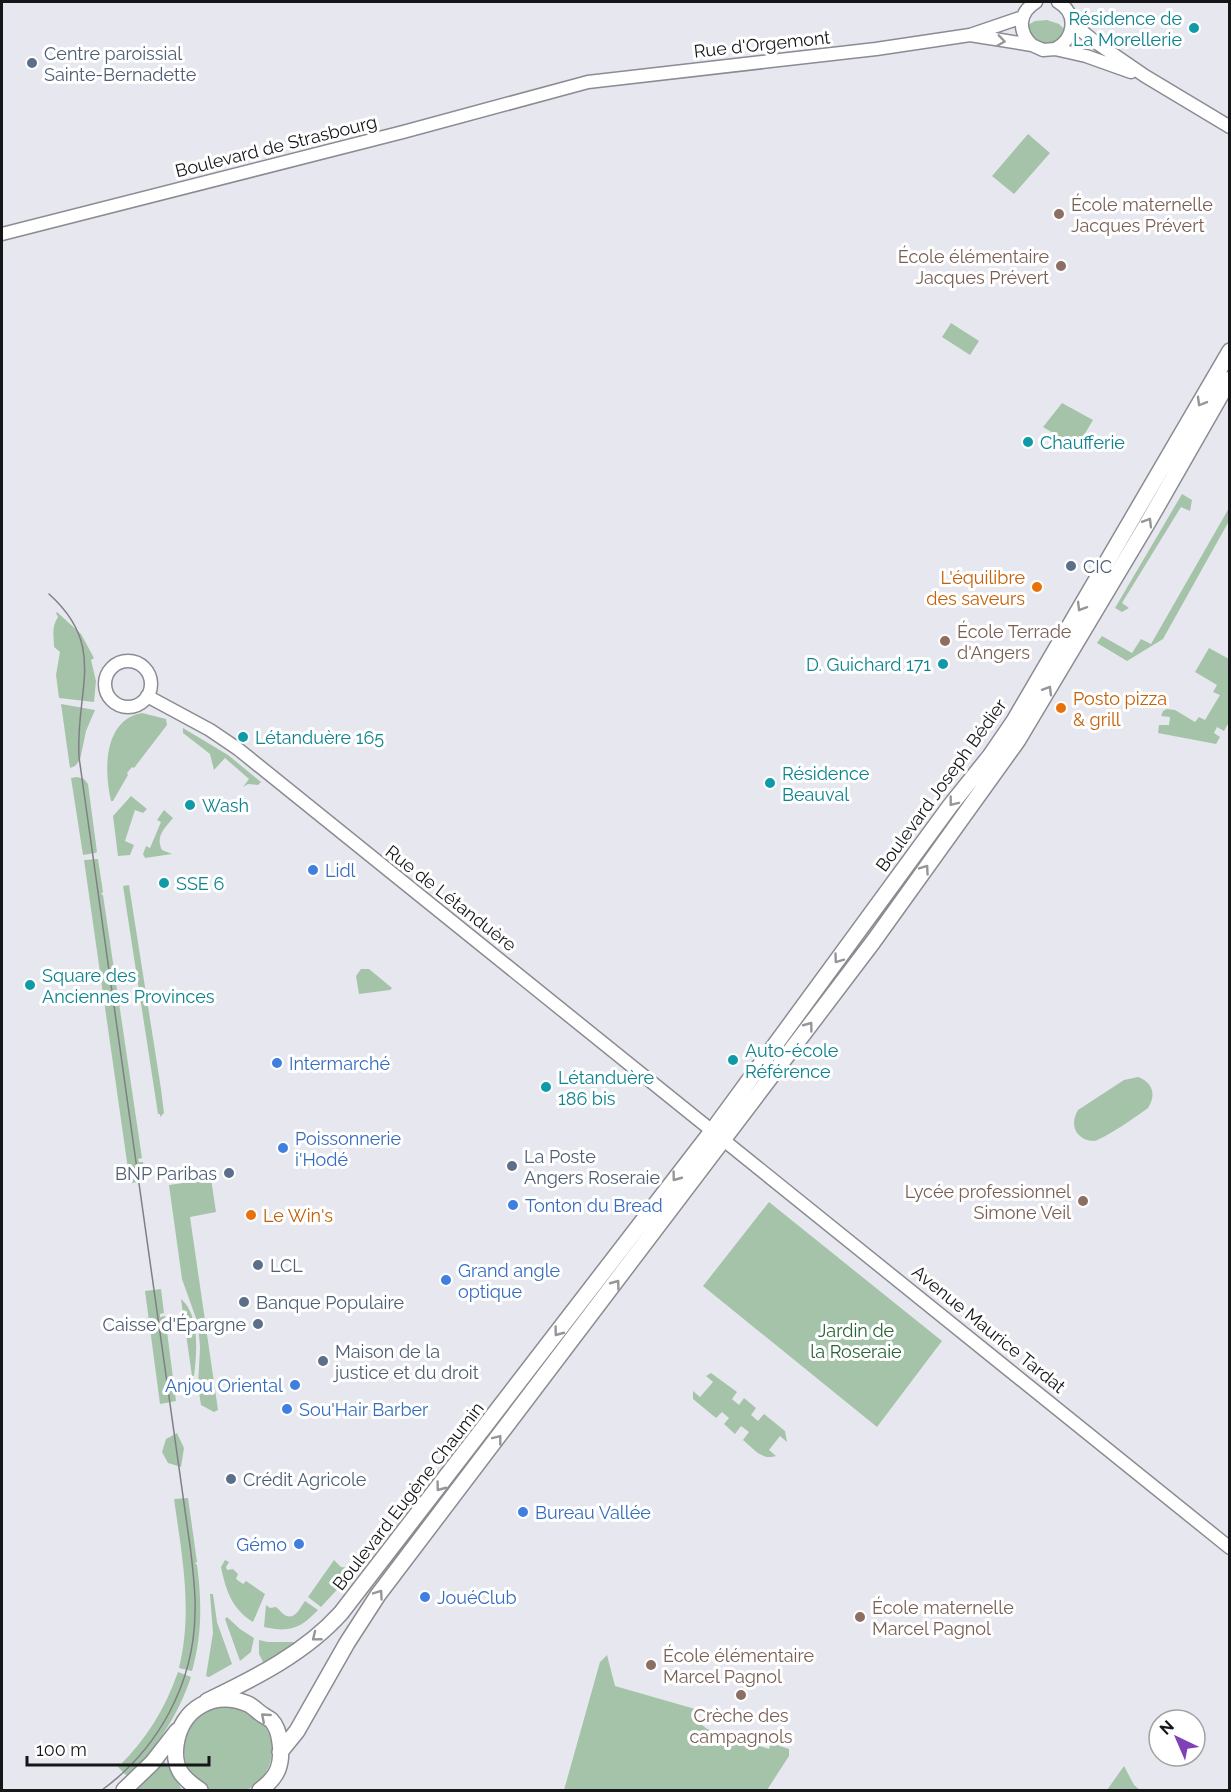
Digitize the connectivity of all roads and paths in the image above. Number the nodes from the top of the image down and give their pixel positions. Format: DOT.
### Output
graph roads {
  1 [pos="1036,2"];
  2 [pos="1058,2"];
  3 [pos="1023,17"];
  4 [pos="1072,23"];
  5 [pos="970,35"];
  6 [pos="1032,45"];
  7 [pos="1055,48"];
  8 [pos="1145,76"];
  9 [pos="560,91"];
  10 [pos="1230,127"];
  11 [pos="2,234"];
  12 [pos="1230,351"];
  13 [pos="1230,379"];
  14 [pos="147,696"];
  15 [pos="718,1136"];
  16 [pos="1230,1548"];
  17 [pos="207,1701"];
  18 [pos="181,1726"];
  19 [pos="280,1752"];
  20 [pos="124,1791"];
  21 [pos="200,1791"];
  22 [pos="260,1791"];
  1 -- 3 [label="street"];
  2 -- 4 [label="street, Rue d'Orgemont"];
  3 -- 5 [label="street, Rue d'Orgemont"];
  3 -- 6 [label="street"];
  4 -- 7 [label="street"];
  4 -- 8 [label="street, Rue d'Orgemont"];
  5 -- 6 [label="street, Rue d'Orgemont, one-way"];
  5 -- 9 [label="street, Rue d'Orgemont"];
  6 -- 7 [label="street, Rue d'Orgemont"];
  7 -- 8 [label="street, Rue d'Orgemont"];
  8 -- 10 [label="street, Rue d'Orgemont"];
  9 -- 11 [label="street, Boulevard de Strasbourg"];
  12 -- 15 [label="main road, Boulevard Joseph Bédier, one-way"];
  15 -- 13 [label="main road, Boulevard Joseph Bédier, one-way"];
  14 -- 15 [label="street, Rue de Létanduère"];
  15 -- 16 [label="street, Avenue Maurice Tardat"];
  15 -- 17 [label="main road, Boulevard Eugène Chaumin, one-way"];
  19 -- 15 [label="main road, Boulevard Eugène Chaumin, one-way"];
  17 -- 18 [label="main road, Boulevard Eugène Chaumin"];
  19 -- 17 [label="main road, one-way"];
  18 -- 20 [label="main road, Boulevard Eugène Chaumin"];
  18 -- 21 [label="main road"];
  19 -- 22 [label="main road, Boulevard Eugène Chaumin"];
}
